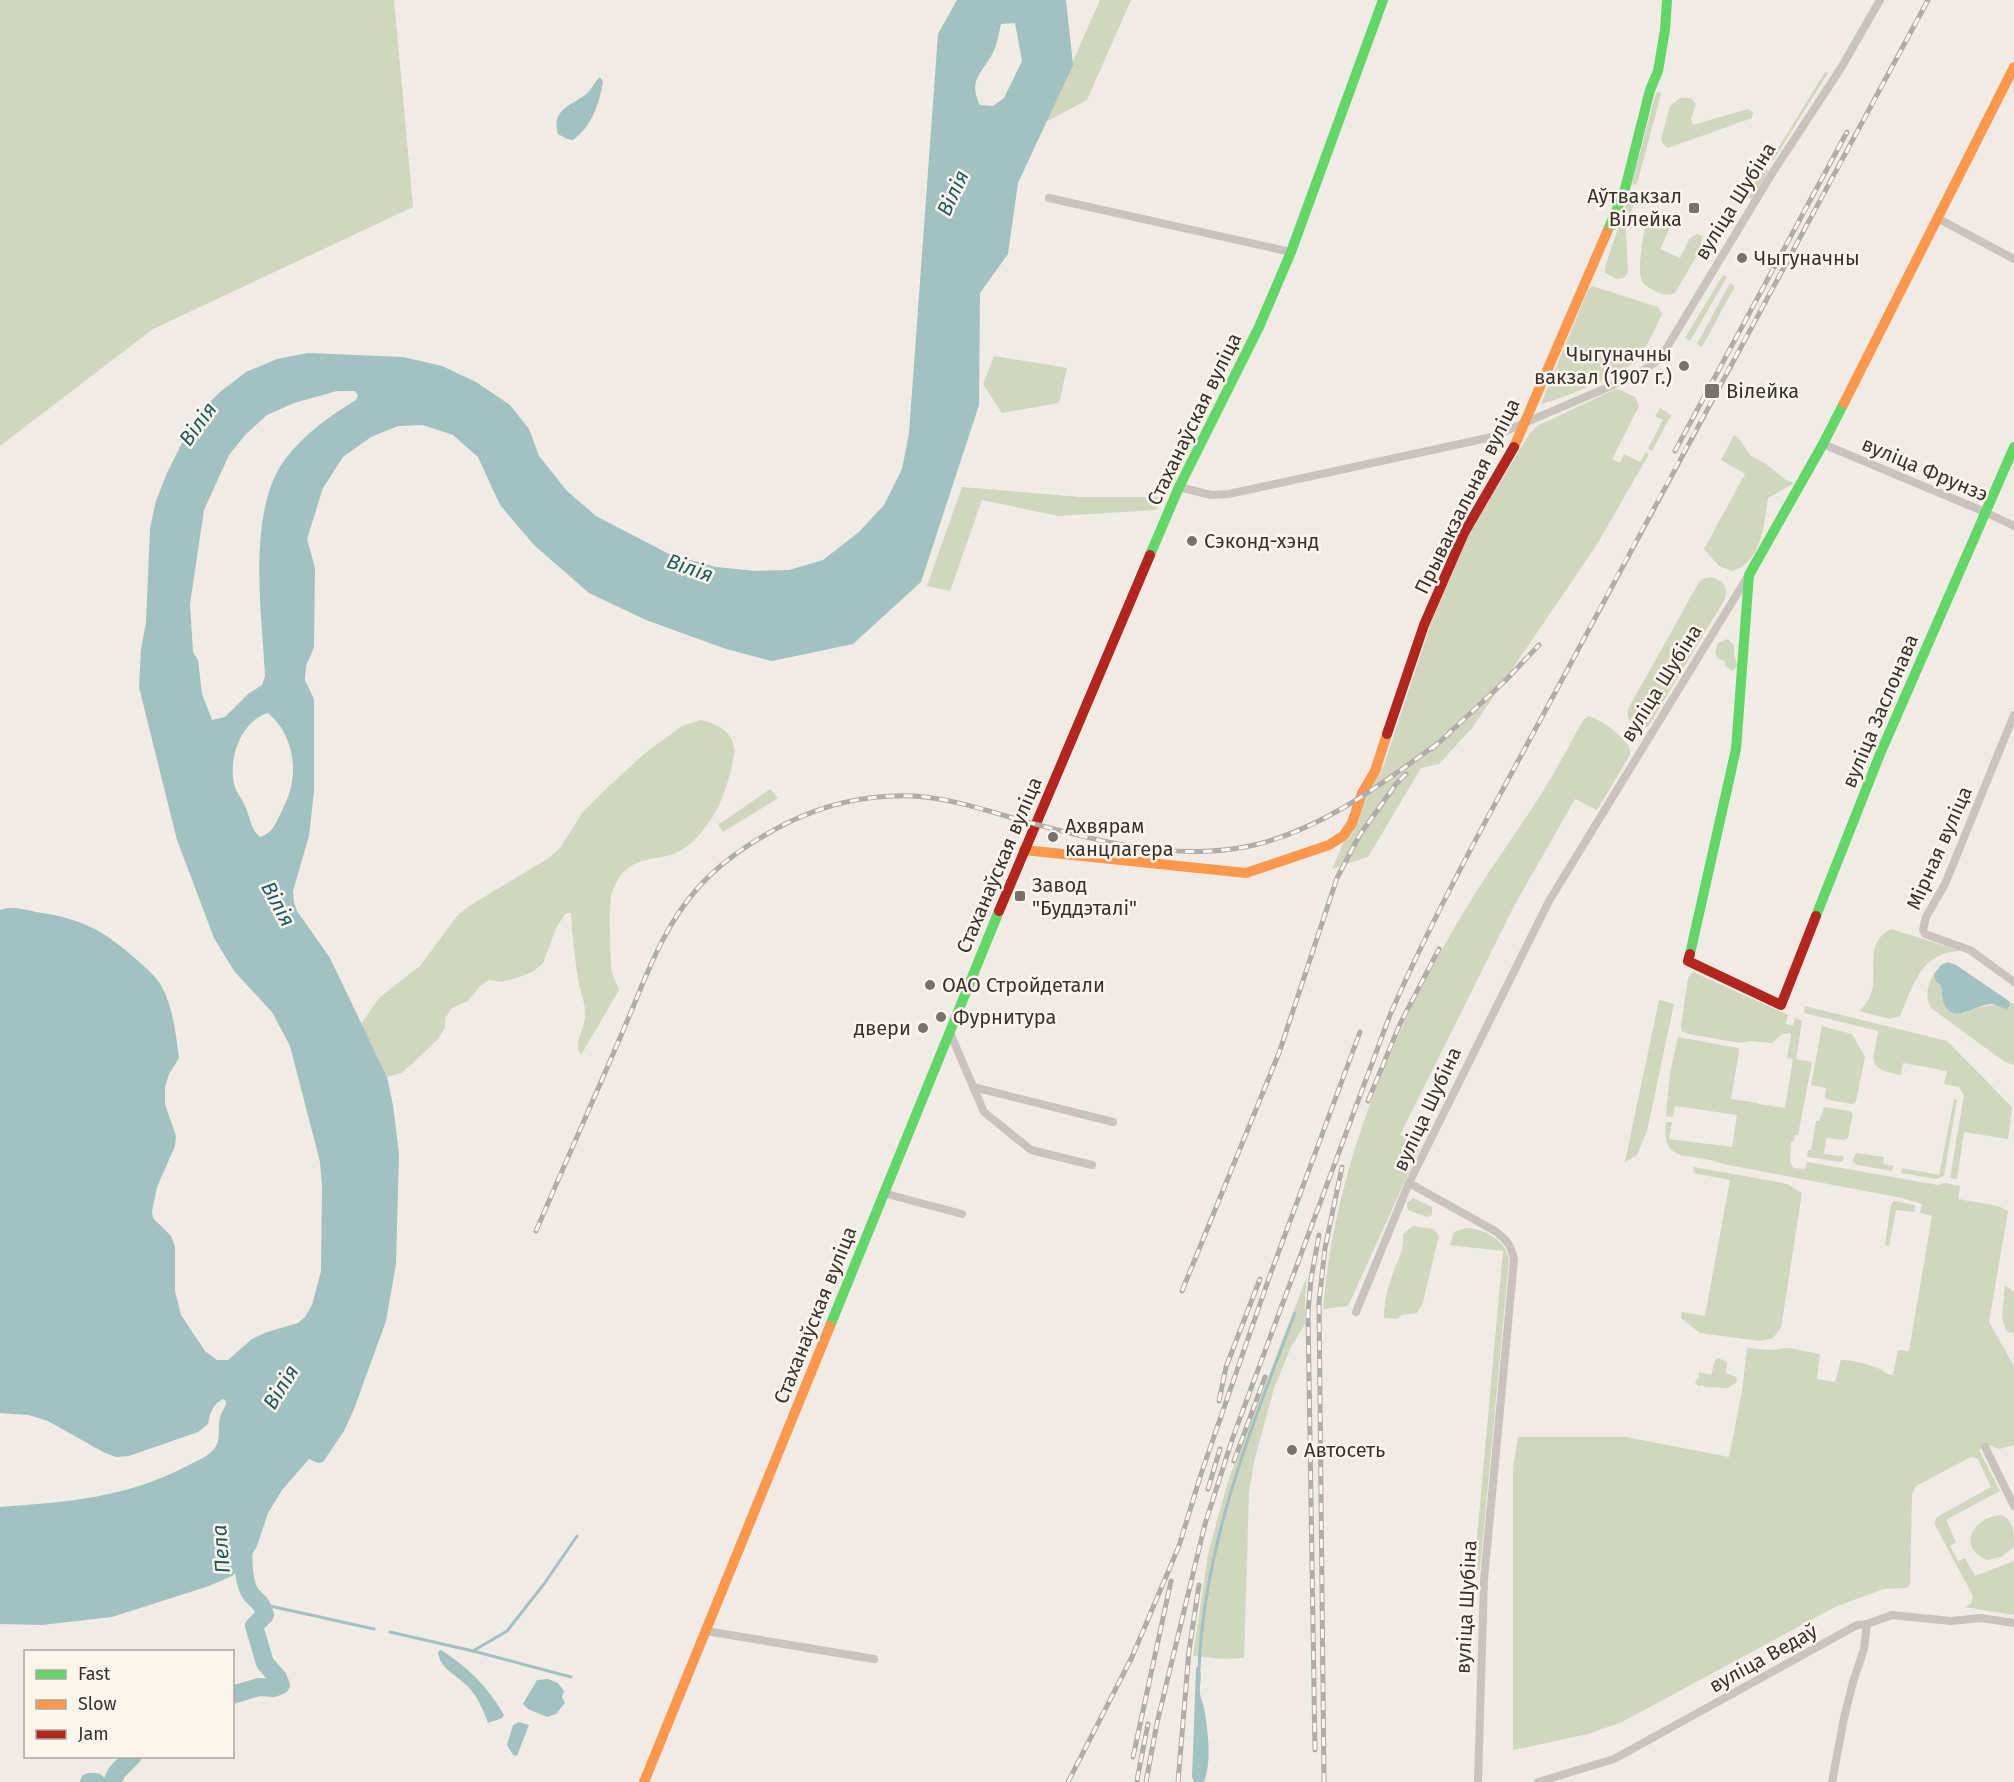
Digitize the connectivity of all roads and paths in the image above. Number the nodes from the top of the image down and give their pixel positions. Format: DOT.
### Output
graph roads {
  1 [pos="1383,0"];
  2 [pos="1667,0"];
  3 [pos="1880,0"];
  4 [pos="2014,67"];
  5 [pos="1049,198"];
  6 [pos="1937,218"];
  7 [pos="1291,252"];
  8 [pos="2014,259"];
  9 [pos="1524,424"];
  10 [pos="1823,444"];
  11 [pos="2014,447"];
  12 [pos="1179,488"];
  13 [pos="1985,512"];
  14 [pos="2014,526"];
  15 [pos="1749,575"];
  16 [pos="2014,715"];
  17 [pos="1024,850"];
  18 [pos="1688,961"];
  19 [pos="2014,982"];
  20 [pos="949,1031"];
  21 [pos="973,1087"];
  22 [pos="1113,1122"];
  23 [pos="1092,1165"];
  24 [pos="1408,1183"];
  25 [pos="883,1193"];
  26 [pos="962,1214"];
  27 [pos="1356,1312"];
  28 [pos="1985,1447"];
  29 [pos="2014,1506"];
  30 [pos="2014,1623"];
  31 [pos="1867,1624"];
  32 [pos="706,1631"];
  33 [pos="874,1659"];
  34 [pos="644,1782"];
  35 [pos="1478,1782"];
  36 [pos="1538,1782"];
  37 [pos="1832,1782"];
  1 -- 7 [label="street, Стаханаўская вуліца"];
  2 -- 9 [label="street, Прывакзальная вуліца"];
  3 -- 9 [label="street, вуліца Шубіна"];
  4 -- 6 [label="street, вуліца Шубіна"];
  5 -- 7 [label="street"];
  6 -- 8 [label="street"];
  6 -- 10 [label="street, вуліца Шубіна"];
  7 -- 12 [label="street, Стаханаўская вуліца"];
  9 -- 12 [label="street, вуліца Шубіна"];
  9 -- 17 [label="street, Прывакзальная вуліца"];
  10 -- 13 [label="street, вуліца Фрунзэ"];
  10 -- 15 [label="street, вуліца Шубіна"];
  11 -- 13 [label="street, вуліца Заслонава"];
  12 -- 17 [label="street, Стаханаўская вуліца"];
  13 -- 14 [label="street, вуліца Фрунзэ"];
  13 -- 18 [label="street, вуліца Заслонава"];
  15 -- 18 [label="street, вуліца Шубіна"];
  15 -- 24 [label="street, вуліца Шубіна"];
  16 -- 19 [label="street, Мірная вуліца"];
  17 -- 20 [label="street, Стаханаўская вуліца"];
  20 -- 21 [label="street"];
  20 -- 25 [label="street, Стаханаўская вуліца"];
  21 -- 22 [label="street"];
  21 -- 23 [label="street"];
  24 -- 27 [label="street"];
  24 -- 35 [label="street, вуліца Шубіна"];
  25 -- 26 [label="street"];
  25 -- 32 [label="street, Стаханаўская вуліца"];
  28 -- 29 [label="street"];
  30 -- 31 [label="street, вуліца Ведаў"];
  31 -- 36 [label="street, вуліца Ведаў"];
  31 -- 37 [label="street"];
  32 -- 33 [label="street"];
  32 -- 34 [label="street, Стаханаўская вуліца"];
}
